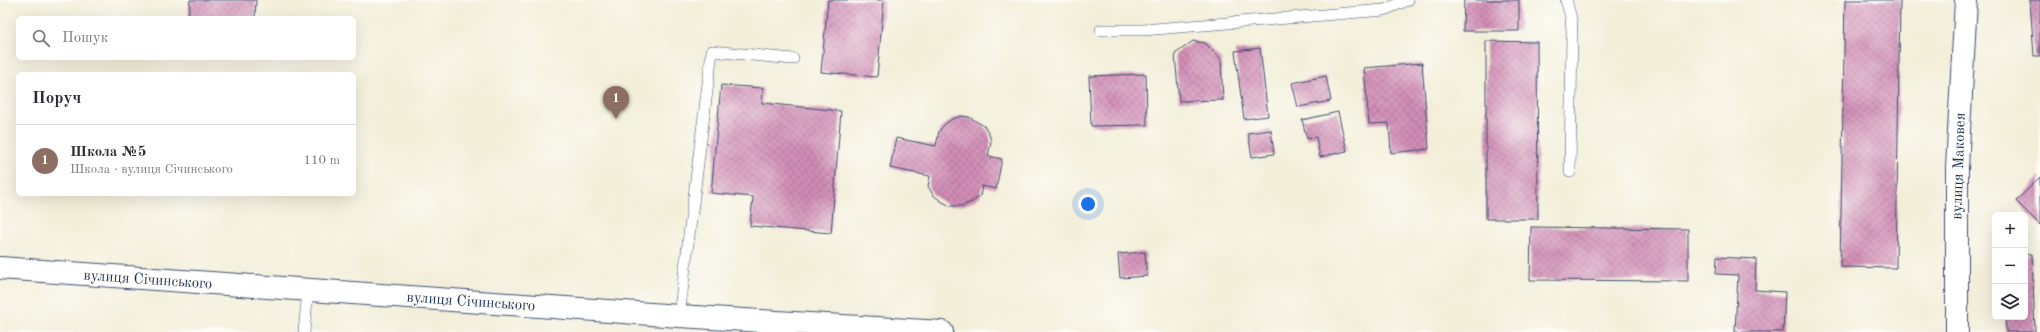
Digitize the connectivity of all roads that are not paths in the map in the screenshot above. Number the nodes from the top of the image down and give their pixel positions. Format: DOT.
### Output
graph roads {
  1 [pos="1408,0"];
  2 [pos="1566,0"];
  3 [pos="1966,0"];
  4 [pos="1101,30"];
  5 [pos="793,59"];
  6 [pos="1570,172"];
  7 [pos="0,268"];
  8 [pos="308,290"];
  9 [pos="679,316"];
  10 [pos="858,330"];
  11 [pos="304,332"];
  12 [pos="942,332"];
  13 [pos="1957,332"];
  1 -- 4 [label="lane"];
  2 -- 6 [label="lane"];
  3 -- 13 [label="street, вулиця Маковея"];
  5 -- 9 [label="lane"];
  7 -- 8 [label="street, вулиця Січинського"];
  8 -- 9 [label="street, вулиця Січинського"];
  8 -- 11 [label="lane"];
  9 -- 10 [label="street, вулиця Січинського"];
  10 -- 12 [label="street, вулиця Січинського"];
}
